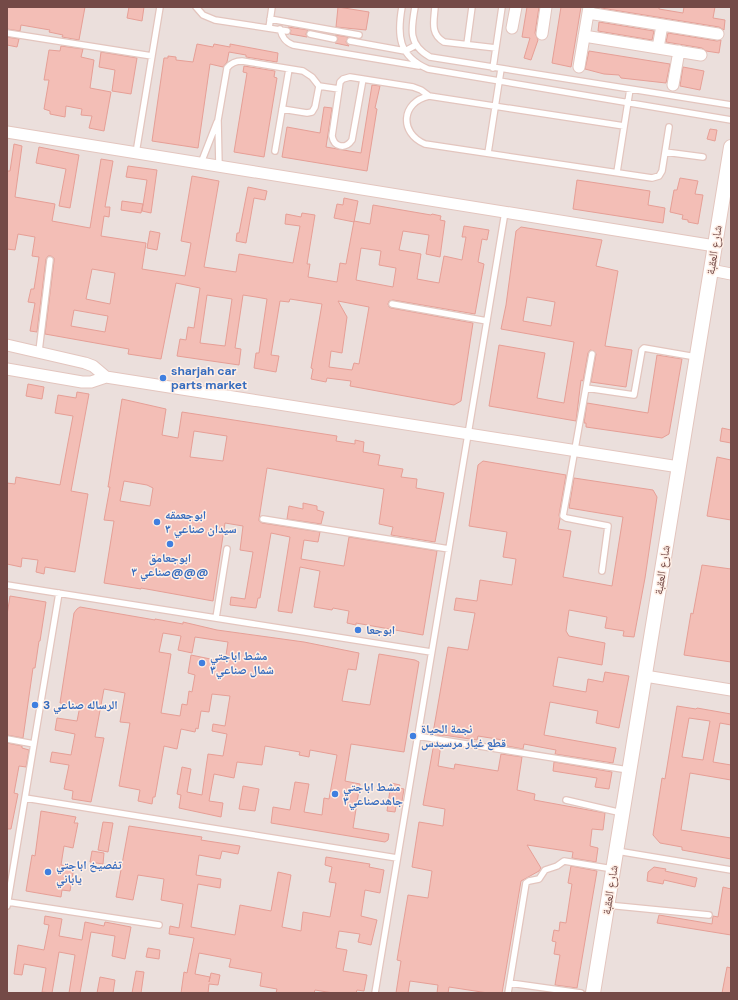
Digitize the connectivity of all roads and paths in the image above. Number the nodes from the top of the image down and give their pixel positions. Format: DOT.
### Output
graph roads {
  1 [pos="160,7"];
  2 [pos="196,7"];
  3 [pos="272,7"];
  4 [pos="402,7"];
  5 [pos="415,7"];
  6 [pos="435,7"];
  7 [pos="472,7"];
  8 [pos="502,7"];
  9 [pos="516,7"];
  10 [pos="546,7"];
  11 [pos="589,10"];
  12 [pos="270,20"];
  13 [pos="662,25"];
  14 [pos="269,28"];
  15 [pos="512,28"];
  16 [pos="280,29"];
  17 [pos="287,30"];
  18 [pos="7,33"];
  19 [pos="310,34"];
  20 [pos="542,34"];
  21 [pos="718,34"];
  22 [pos="359,35"];
  23 [pos="584,36"];
  24 [pos="334,38"];
  25 [pos="350,41"];
  26 [pos="416,44"];
  27 [pos="467,44"];
  28 [pos="496,48"];
  29 [pos="658,48"];
  30 [pos="405,51"];
  31 [pos="679,52"];
  32 [pos="701,55"];
  33 [pos="152,56"];
  34 [pos="421,67"];
  35 [pos="579,67"];
  36 [pos="493,68"];
  37 [pos="289,69"];
  38 [pos="501,69"];
  39 [pos="363,79"];
  40 [pos="499,82"];
  41 [pos="673,85"];
  42 [pos="319,86"];
  43 [pos="339,89"];
  44 [pos="630,89"];
  45 [pos="428,96"];
  46 [pos="628,103"];
  47 [pos="731,105"];
  48 [pos="495,106"];
  49 [pos="282,109"];
  50 [pos="218,120"];
  51 [pos="731,120"];
  52 [pos="624,126"];
  53 [pos="669,127"];
  54 [pos="7,132"];
  55 [pos="731,149"];
  56 [pos="275,151"];
  57 [pos="136,152"];
  58 [pos="665,152"];
  59 [pos="488,153"];
  60 [pos="703,157"];
  61 [pos="201,163"];
  62 [pos="219,166"];
  63 [pos="617,172"];
  64 [pos="505,212"];
  65 [pos="715,246"];
  66 [pos="50,260"];
  67 [pos="711,270"];
  68 [pos="731,274"];
  69 [pos="392,304"];
  70 [pos="487,321"];
  71 [pos="7,345"];
  72 [pos="39,351"];
  73 [pos="592,354"];
  74 [pos="697,357"];
  75 [pos="7,369"];
  76 [pos="106,377"];
  77 [pos="586,388"];
  78 [pos="468,434"];
  79 [pos="575,451"];
  80 [pos="679,467"];
  81 [pos="263,519"];
  82 [pos="227,549"];
  83 [pos="448,549"];
  84 [pos="602,571"];
  85 [pos="7,585"];
  86 [pos="59,593"];
  87 [pos="216,618"];
  88 [pos="431,652"];
  89 [pos="644,676"];
  90 [pos="731,690"];
  91 [pos="417,736"];
  92 [pos="7,739"];
  93 [pos="34,744"];
  94 [pos="629,770"];
  95 [pos="25,798"];
  96 [pos="566,800"];
  97 [pos="622,813"];
  98 [pos="616,851"];
  99 [pos="397,858"];
  100 [pos="613,869"];
  101 [pos="731,870"];
  102 [pos="8,889"];
  103 [pos="7,904"];
  104 [pos="607,905"];
  105 [pos="709,915"];
  106 [pos="159,924"];
  107 [pos="510,983"];
  108 [pos="374,993"];
  109 [pos="508,993"];
  110 [pos="581,993"];
  111 [pos="593,993"];
  1 -- 33 [label="lane"];
  2 -- 14 [label="lane"];
  3 -- 12 [label="lane"];
  4 -- 30 [label="lane"];
  5 -- 26 [label="lane"];
  6 -- 27 [label="lane"];
  7 -- 27 [label="lane"];
  8 -- 28 [label="lane"];
  9 -- 15 [label="street"];
  10 -- 20 [label="street"];
  11 -- 13 [label="street"];
  11 -- 23 [label="street"];
  12 -- 14 [label="lane"];
  12 -- 22 [label="lane"];
  13 -- 21 [label="street"];
  13 -- 29 [label="street"];
  14 -- 16 [label="lane"];
  16 -- 17 [label="lane"];
  16 -- 34 [label="lane"];
  18 -- 33 [label="lane"];
  19 -- 24 [label="lane"];
  23 -- 29 [label="street"];
  23 -- 35 [label="street"];
  25 -- 30 [label="lane"];
  26 -- 30 [label="lane"];
  26 -- 36 [label="lane"];
  27 -- 28 [label="lane"];
  28 -- 36 [label="lane"];
  29 -- 31 [label="street"];
  30 -- 34 [label="lane"];
  31 -- 32 [label="street"];
  31 -- 41 [label="street"];
  33 -- 57 [label="lane"];
  34 -- 40 [label="lane"];
  36 -- 38 [label="lane"];
  37 -- 42 [label="lane"];
  37 -- 49 [label="lane"];
  37 -- 50 [label="lane"];
  38 -- 40 [label="lane"];
  38 -- 44 [label="lane"];
  39 -- 43 [label="lane"];
  39 -- 43 [label="lane"];
  39 -- 45 [label="lane"];
  40 -- 46 [label="lane"];
  40 -- 48 [label="lane"];
  42 -- 43 [label="lane"];
  42 -- 49 [label="lane"];
  44 -- 46 [label="lane"];
  44 -- 47 [label="lane"];
  45 -- 48 [label="lane"];
  45 -- 59 [label="lane"];
  46 -- 51 [label="lane"];
  46 -- 52 [label="lane"];
  48 -- 52 [label="lane"];
  48 -- 59 [label="lane"];
  49 -- 56 [label="lane"];
  50 -- 61 [label="lane"];
  50 -- 62 [label="lane"];
  52 -- 63 [label="lane"];
  53 -- 58 [label="lane"];
  54 -- 57 [label="street"];
  55 -- 65 [label="street, شارع العقبة"];
  57 -- 61 [label="street"];
  58 -- 60 [label="lane"];
  58 -- 63 [label="lane"];
  59 -- 63 [label="lane"];
  61 -- 62 [label="street"];
  62 -- 64 [label="street"];
  64 -- 65 [label="street"];
  64 -- 70 [label="lane"];
  65 -- 67 [label="street, شارع العقبة"];
  66 -- 72 [label="lane"];
  67 -- 68 [label="street"];
  67 -- 74 [label="street, شارع العقبة"];
  69 -- 70 [label="lane"];
  70 -- 78 [label="lane"];
  71 -- 72 [label="street"];
  72 -- 76 [label="street"];
  73 -- 77 [label="lane"];
  74 -- 77 [label="lane"];
  74 -- 80 [label="street, شارع العقبة"];
  75 -- 76 [label="street"];
  76 -- 78 [label="street"];
  77 -- 79 [label="lane"];
  78 -- 79 [label="street"];
  78 -- 83 [label="lane"];
  79 -- 80 [label="street"];
  79 -- 84 [label="lane"];
  80 -- 89 [label="street, شارع العقبة"];
  81 -- 83 [label="lane"];
  82 -- 87 [label="lane"];
  83 -- 88 [label="lane"];
  85 -- 86 [label="lane"];
  86 -- 87 [label="lane"];
  86 -- 93 [label="lane"];
  87 -- 88 [label="lane"];
  88 -- 91 [label="lane"];
  89 -- 90 [label="street"];
  89 -- 94 [label="street, شارع العقبة"];
  91 -- 94 [label="lane"];
  91 -- 99 [label="lane"];
  92 -- 93 [label="lane"];
  93 -- 95 [label="lane"];
  94 -- 97 [label="street, شارع العقبة"];
  95 -- 99 [label="lane"];
  95 -- 102 [label="lane"];
  96 -- 97 [label="lane"];
  97 -- 98 [label="street, شارع العقبة"];
  98 -- 100 [label="street, شارع العقبة"];
  98 -- 101 [label="lane"];
  99 -- 108 [label="lane"];
  100 -- 104 [label="street, شارع العقبة"];
  100 -- 107 [label="lane"];
  102 -- 103 [label="lane"];
  103 -- 106 [label="lane"];
  104 -- 105 [label="lane"];
  104 -- 111 [label="street, شارع العقبة"];
  107 -- 109 [label="lane"];
  107 -- 110 [label="lane"];
}
